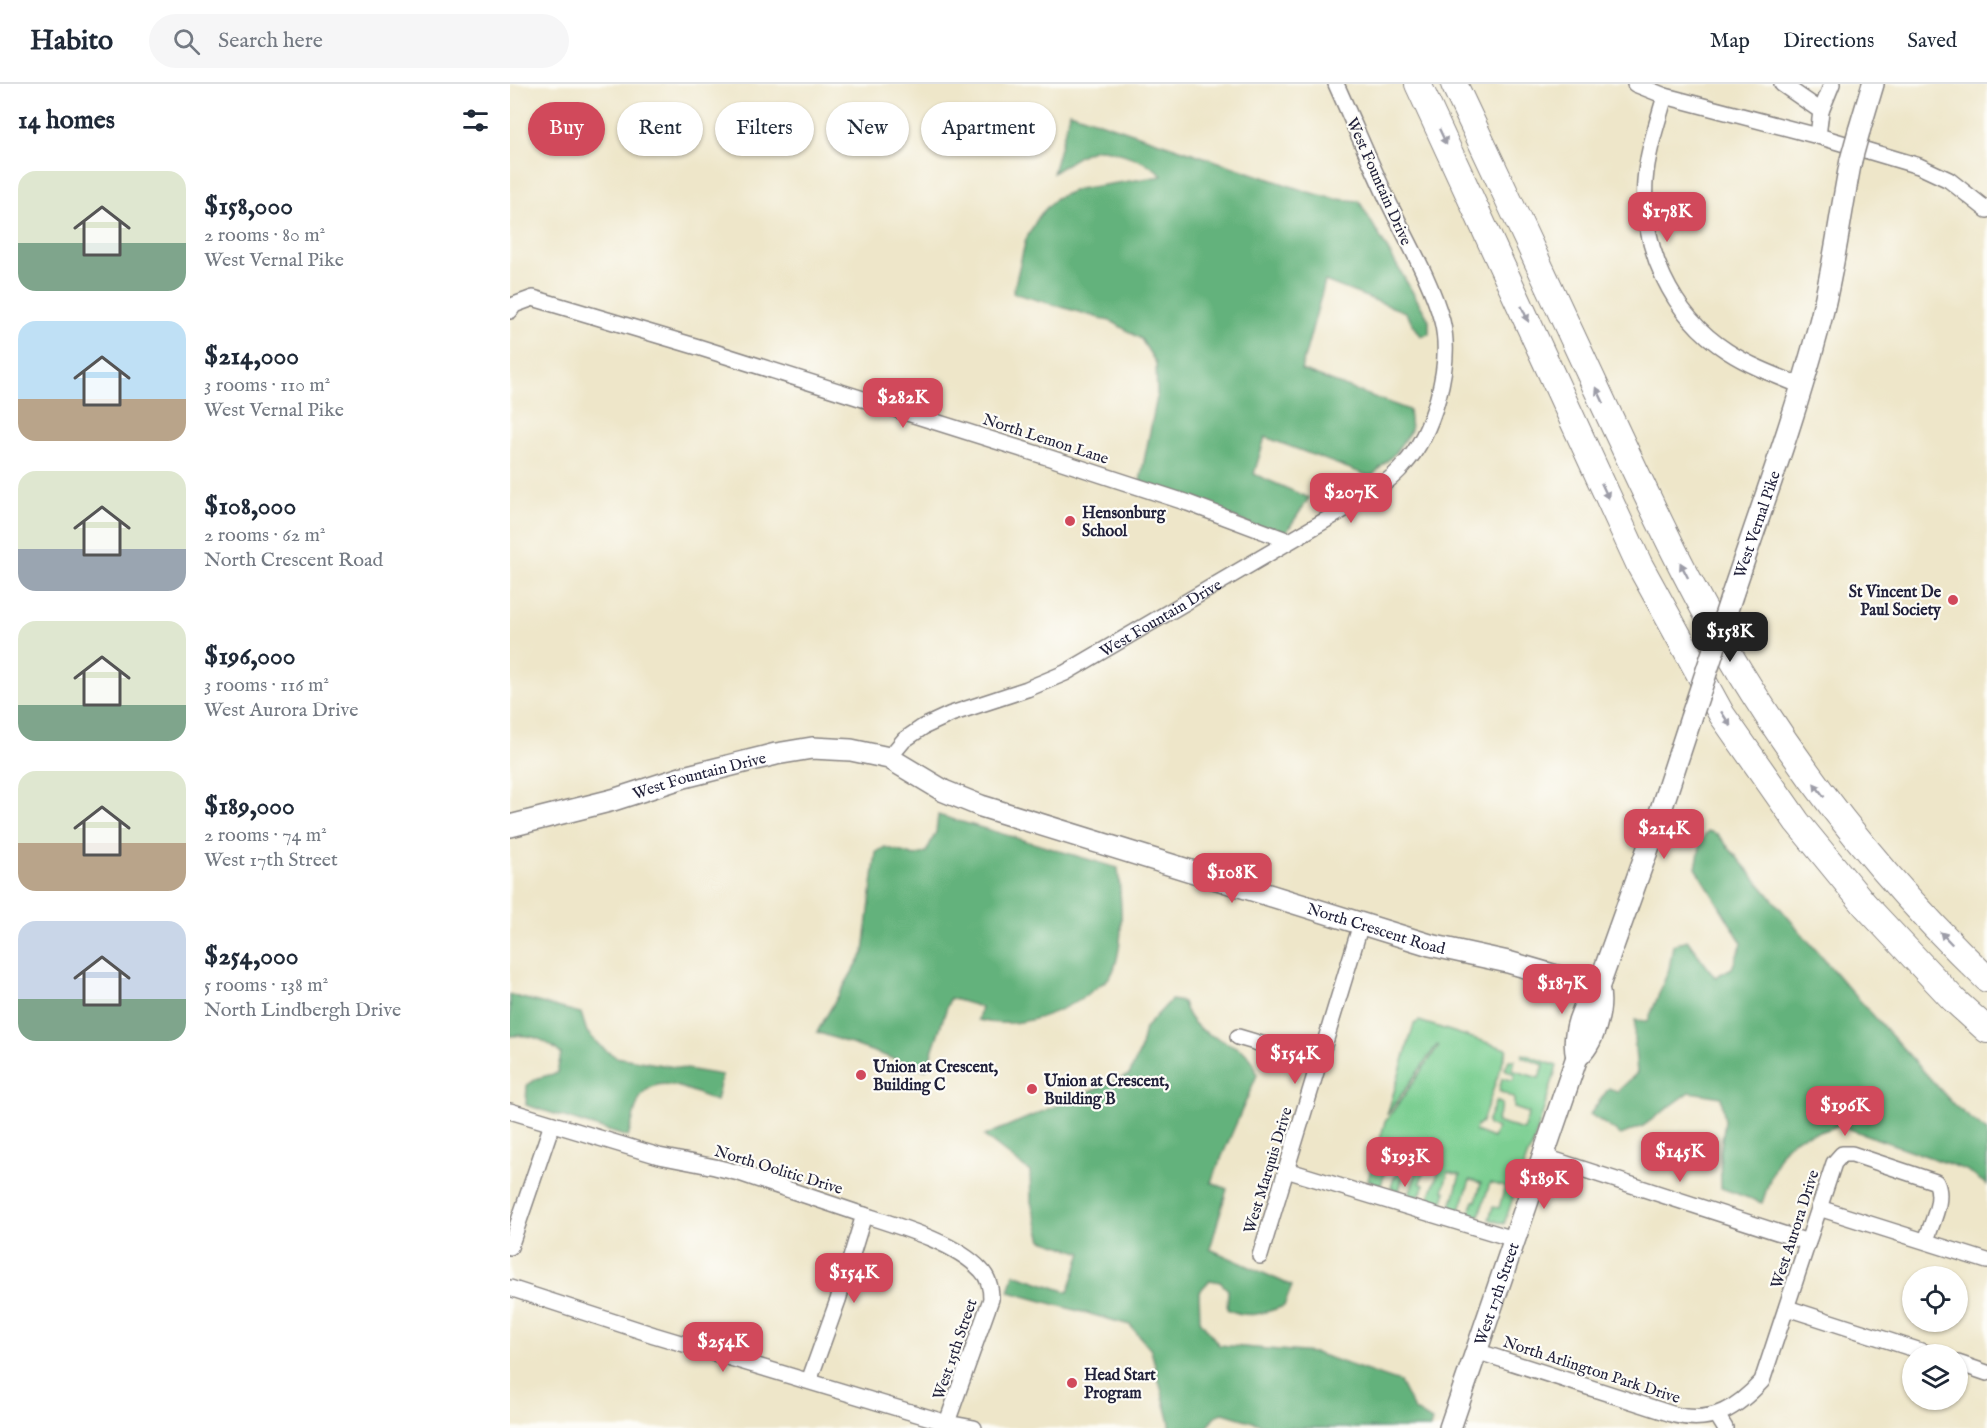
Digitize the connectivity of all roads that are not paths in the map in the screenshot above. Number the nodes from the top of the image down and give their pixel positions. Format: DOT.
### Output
graph roads {
  1 [pos="1336,84"];
  2 [pos="1418,84"];
  3 [pos="1454,84"];
  4 [pos="1635,84"];
  5 [pos="1782,84"];
  6 [pos="1832,84"];
  7 [pos="1873,84"];
  8 [pos="1665,96"];
  9 [pos="1821,111"];
  10 [pos="1818,136"];
  11 [pos="1987,210"];
  12 [pos="512,308"];
  13 [pos="1802,386"];
  14 [pos="1289,541"];
  15 [pos="889,758"];
  16 [pos="510,826"];
  17 [pos="1361,924"];
  18 [pos="1987,979"];
  19 [pos="1598,988"];
  20 [pos="1987,1030"];
  21 [pos="1238,1037"];
  22 [pos="1319,1061"];
  23 [pos="510,1111"];
  24 [pos="552,1124"];
  25 [pos="1542,1156"];
  26 [pos="1286,1170"];
  27 [pos="1819,1208"];
  28 [pos="864,1215"];
  29 [pos="1514,1239"];
  30 [pos="1926,1241"];
  31 [pos="1808,1242"];
  32 [pos="510,1246"];
  33 [pos="1260,1256"];
  34 [pos="1987,1261"];
  35 [pos="988,1281"];
  36 [pos="510,1288"];
  37 [pos="1786,1308"];
  38 [pos="1902,1345"];
  39 [pos="1476,1351"];
  40 [pos="1968,1366"];
  41 [pos="1987,1373"];
  42 [pos="809,1381"];
  43 [pos="1721,1421"];
  44 [pos="946,1425"];
  45 [pos="974,1428"];
  46 [pos="1450,1428"];
  1 -- 14 [label="street, West Fountain Drive"];
  2 -- 20 [label="highway, one-way"];
  18 -- 3 [label="highway, one-way"];
  4 -- 8 [label="street"];
  5 -- 9 [label="street"];
  6 -- 9 [label="street"];
  7 -- 13 [label="main road, West Vernal Pike, bridge"];
  8 -- 10 [label="street"];
  8 -- 13 [label="street"];
  9 -- 10 [label="street"];
  10 -- 11 [label="street"];
  12 -- 14 [label="street, North Lemon Lane"];
  13 -- 19 [label="main road, West Vernal Pike, bridge"];
  14 -- 15 [label="street, West Fountain Drive"];
  15 -- 16 [label="main road, West Fountain Drive"];
  15 -- 17 [label="main road, North Crescent Road"];
  17 -- 19 [label="main road, North Crescent Road"];
  17 -- 22 [label="street, West Marquis Drive"];
  19 -- 25 [label="main road, West 17th Street"];
  21 -- 22 [label="street"];
  22 -- 26 [label="street, West Marquis Drive"];
  23 -- 24 [label="street, North Oolitic Drive"];
  24 -- 28 [label="street, North Oolitic Drive"];
  24 -- 32 [label="street"];
  25 -- 29 [label="main road, West 17th Street"];
  25 -- 31 [label="street"];
  26 -- 29 [label="street"];
  26 -- 33 [label="street, West Marquis Drive"];
  27 -- 30 [label="street"];
  27 -- 30 [label="street, West Aurora Drive"];
  27 -- 31 [label="street, West Aurora Drive"];
  28 -- 35 [label="street, North Oolitic Drive"];
  28 -- 42 [label="street"];
  29 -- 39 [label="main road, West 17th Street"];
  30 -- 34 [label="street"];
  31 -- 37 [label="street, West Aurora Drive"];
  35 -- 44 [label="street, West 15th Street"];
  36 -- 42 [label="street"];
  37 -- 38 [label="street"];
  37 -- 43 [label="street, West Aurora Drive"];
  39 -- 43 [label="street, North Arlington Park Drive"];
  39 -- 46 [label="main road, West 17th Street"];
  40 -- 41 [label="street"];
  42 -- 44 [label="street"];
  44 -- 45 [label="street"];
}
